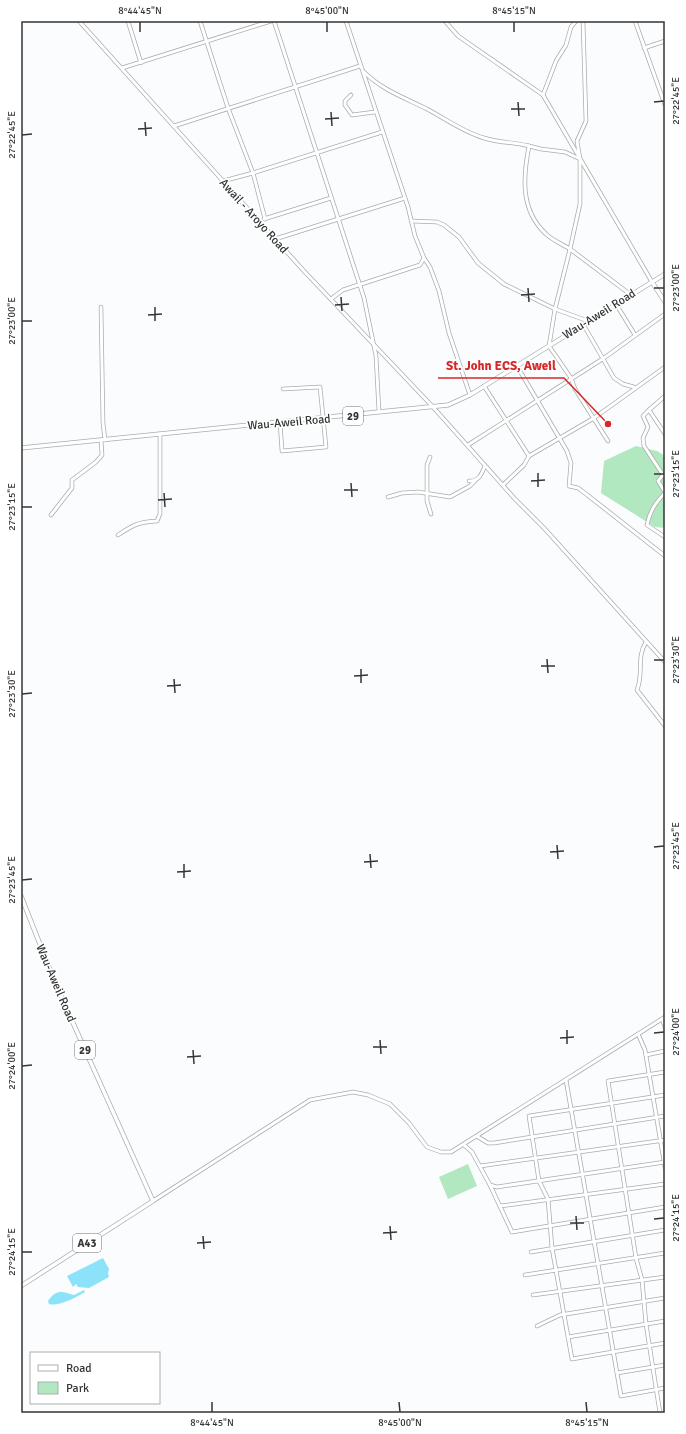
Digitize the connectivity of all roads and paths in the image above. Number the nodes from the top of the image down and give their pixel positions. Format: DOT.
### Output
graph roads {
  1 [pos="78,21"];
  2 [pos="128,21"];
  3 [pos="200,21"];
  4 [pos="271,21"];
  5 [pos="274,21"];
  6 [pos="346,21"];
  7 [pos="445,21"];
  8 [pos="576,21"];
  9 [pos="583,21"];
  10 [pos="635,21"];
  11 [pos="207,40"];
  12 [pos="665,41"];
  13 [pos="644,48"];
  14 [pos="141,63"];
  15 [pos="360,66"];
  16 [pos="122,68"];
  17 [pos="362,71"];
  18 [pos="296,86"];
  19 [pos="351,95"];
  20 [pos="543,95"];
  21 [pos="665,105"];
  22 [pos="228,108"];
  23 [pos="375,112"];
  24 [pos="174,126"];
  25 [pos="382,132"];
  26 [pos="529,146"];
  27 [pos="317,152"];
  28 [pos="580,159"];
  29 [pos="253,173"];
  30 [pos="223,180"];
  31 [pos="331,198"];
  32 [pos="405,198"];
  33 [pos="338,218"];
  34 [pos="265,219"];
  35 [pos="259,221"];
  36 [pos="411,221"];
  37 [pos="275,239"];
  38 [pos="570,249"];
  39 [pos="424,258"];
  40 [pos="665,274"];
  41 [pos="652,282"];
  42 [pos="360,284"];
  43 [pos="631,295"];
  44 [pos="331,299"];
  45 [pos="665,302"];
  46 [pos="616,304"];
  47 [pos="101,307"];
  48 [pos="555,309"];
  49 [pos="665,314"];
  50 [pos="588,321"];
  51 [pos="583,324"];
  52 [pos="635,335"];
  53 [pos="374,346"];
  54 [pos="549,346"];
  55 [pos="604,358"];
  56 [pos="516,366"];
  57 [pos="665,367"];
  58 [pos="571,378"];
  59 [pos="484,386"];
  60 [pos="634,387"];
  61 [pos="283,390"];
  62 [pos="470,395"];
  63 [pos="665,396"];
  64 [pos="536,400"];
  65 [pos="433,407"];
  66 [pos="649,410"];
  67 [pos="379,412"];
  68 [pos="323,418"];
  69 [pos="594,418"];
  70 [pos="505,420"];
  71 [pos="280,422"];
  72 [pos="160,434"];
  73 [pos="665,434"];
  74 [pos="560,438"];
  75 [pos="103,440"];
  76 [pos="608,440"];
  77 [pos="468,445"];
  78 [pos="21,448"];
  79 [pos="529,456"];
  80 [pos="430,457"];
  81 [pos="486,466"];
  82 [pos="469,481"];
  83 [pos="475,481"];
  84 [pos="503,485"];
  85 [pos="665,493"];
  86 [pos="427,494"];
  87 [pos="388,497"];
  88 [pos="432,514"];
  89 [pos="51,515"];
  90 [pos="118,535"];
  91 [pos="665,537"];
  92 [pos="665,556"];
  93 [pos="646,642"];
  94 [pos="665,662"];
  95 [pos="665,726"];
  96 [pos="21,896"];
  97 [pos="663,1018"];
  98 [pos="665,1027"];
  99 [pos="638,1034"];
  100 [pos="665,1051"];
  101 [pos="646,1055"];
  102 [pos="665,1072"];
  103 [pos="650,1075"];
  104 [pos="566,1080"];
  105 [pos="665,1094"];
  106 [pos="654,1096"];
  107 [pos="612,1102"];
  108 [pos="570,1108"];
  109 [pos="665,1116"];
  110 [pos="657,1118"];
  111 [pos="615,1125"];
  112 [pos="574,1131"];
  113 [pos="478,1137"];
  114 [pos="532,1137"];
  115 [pos="665,1140"];
  116 [pos="661,1141"];
  117 [pos="464,1145"];
  118 [pos="618,1147"];
  119 [pos="578,1152"];
  120 [pos="536,1158"];
  121 [pos="665,1162"];
  122 [pos="480,1166"];
  123 [pos="665,1167"];
  124 [pos="622,1168"];
  125 [pos="582,1174"];
  126 [pos="539,1181"];
  127 [pos="665,1184"];
  128 [pos="490,1185"];
  129 [pos="625,1190"];
  130 [pos="585,1196"];
  131 [pos="548,1199"];
  132 [pos="152,1201"];
  133 [pos="500,1206"];
  134 [pos="665,1207"];
  135 [pos="629,1213"];
  136 [pos="590,1220"];
  137 [pos="550,1225"];
  138 [pos="665,1230"];
  139 [pos="632,1236"];
  140 [pos="594,1242"];
  141 [pos="552,1248"];
  142 [pos="531,1252"];
  143 [pos="665,1253"];
  144 [pos="636,1258"];
  145 [pos="598,1264"];
  146 [pos="555,1269"];
  147 [pos="525,1275"];
  148 [pos="665,1277"];
  149 [pos="642,1280"];
  150 [pos="21,1286"];
  151 [pos="602,1286"];
  152 [pos="560,1291"];
  153 [pos="533,1295"];
  154 [pos="665,1298"];
  155 [pos="644,1301"];
  156 [pos="606,1307"];
  157 [pos="564,1314"];
  158 [pos="665,1321"];
  159 [pos="646,1324"];
  160 [pos="537,1326"];
  161 [pos="610,1330"];
  162 [pos="568,1337"];
  163 [pos="665,1343"];
  164 [pos="649,1346"];
  165 [pos="613,1352"];
  166 [pos="665,1365"];
  167 [pos="653,1367"];
  168 [pos="617,1373"];
  169 [pos="665,1388"];
  170 [pos="656,1389"];
  171 [pos="660,1413"];
  1 -- 16 [label="street, Awail - Aroyo Road"];
  2 -- 14 [label="street"];
  3 -- 11 [label="street"];
  4 -- 11 [label="street"];
  5 -- 18 [label="street"];
  6 -- 15 [label="street"];
  7 -- 20 [label="street"];
  8 -- 20 [label="street"];
  9 -- 28 [label="street"];
  10 -- 13 [label="street"];
  11 -- 14 [label="street"];
  11 -- 22 [label="street"];
  12 -- 13 [label="street"];
  13 -- 21 [label="street"];
  14 -- 16 [label="street"];
  15 -- 17 [label="street"];
  15 -- 18 [label="street"];
  16 -- 24 [label="street, Awail - Aroyo Road"];
  17 -- 23 [label="street"];
  17 -- 26 [label="street"];
  18 -- 22 [label="street"];
  18 -- 27 [label="street"];
  19 -- 23 [label="street"];
  20 -- 28 [label="street"];
  22 -- 24 [label="street"];
  22 -- 29 [label="street"];
  23 -- 25 [label="street"];
  24 -- 30 [label="street, Awail - Aroyo Road"];
  25 -- 27 [label="street"];
  25 -- 32 [label="street"];
  26 -- 28 [label="street"];
  26 -- 38 [label="street"];
  27 -- 29 [label="street"];
  27 -- 31 [label="street"];
  28 -- 38 [label="street"];
  28 -- 41 [label="street"];
  29 -- 30 [label="street"];
  29 -- 34 [label="street"];
  30 -- 35 [label="street, Awail - Aroyo Road"];
  31 -- 33 [label="street"];
  31 -- 34 [label="street"];
  32 -- 33 [label="street"];
  32 -- 36 [label="street"];
  33 -- 37 [label="street"];
  33 -- 42 [label="street"];
  34 -- 35 [label="street"];
  35 -- 37 [label="street, Awail - Aroyo Road"];
  36 -- 39 [label="street"];
  36 -- 48 [label="street"];
  37 -- 44 [label="street, Awail - Aroyo Road"];
  38 -- 43 [label="street"];
  38 -- 48 [label="street"];
  39 -- 42 [label="street"];
  39 -- 62 [label="street"];
  40 -- 41 [label="main road, Wau-Aweil Road / 29"];
  41 -- 43 [label="main road, Wau-Aweil Road / 29"];
  41 -- 45 [label="main road"];
  42 -- 44 [label="street"];
  42 -- 53 [label="street"];
  43 -- 46 [label="main road, Wau-Aweil Road / 29"];
  44 -- 53 [label="street, Awail - Aroyo Road"];
  46 -- 50 [label="main road, Wau-Aweil Road / 29"];
  46 -- 52 [label="street"];
  47 -- 75 [label="street"];
  48 -- 50 [label="street"];
  48 -- 54 [label="street"];
  49 -- 52 [label="street"];
  50 -- 51 [label="main road, Wau-Aweil Road / 29"];
  51 -- 54 [label="main road, Wau-Aweil Road / 29"];
  51 -- 55 [label="street"];
  52 -- 55 [label="street"];
  53 -- 65 [label="street, Awail - Aroyo Road"];
  53 -- 67 [label="street"];
  54 -- 56 [label="main road, Wau-Aweil Road / 29"];
  54 -- 58 [label="street"];
  55 -- 58 [label="street"];
  55 -- 60 [label="street"];
  56 -- 59 [label="main road, Wau-Aweil Road / 29"];
  56 -- 64 [label="street"];
  57 -- 60 [label="street"];
  58 -- 64 [label="street"];
  58 -- 69 [label="street"];
  59 -- 62 [label="main road, Wau-Aweil Road / 29"];
  59 -- 70 [label="street"];
  60 -- 69 [label="street"];
  61 -- 68 [label="street"];
  62 -- 65 [label="main road, Wau-Aweil Road / 29"];
  63 -- 66 [label="street"];
  64 -- 70 [label="street"];
  64 -- 74 [label="street"];
  65 -- 67 [label="main road, Wau-Aweil Road / 29"];
  65 -- 77 [label="street, Awail - Aroyo Road"];
  66 -- 73 [label="street"];
  66 -- 85 [label="street"];
  67 -- 68 [label="main road, Wau-Aweil Road / 29"];
  68 -- 71 [label="main road, Wau-Aweil Road / 29"];
  68 -- 71 [label="street"];
  69 -- 74 [label="street"];
  69 -- 76 [label="street"];
  70 -- 77 [label="street"];
  70 -- 79 [label="street"];
  71 -- 72 [label="main road, Wau-Aweil Road / 29"];
  72 -- 75 [label="main road, Wau-Aweil Road / 29"];
  72 -- 90 [label="street"];
  74 -- 79 [label="street"];
  74 -- 92 [label="street"];
  75 -- 78 [label="main road, Wau-Aweil Road / 29"];
  75 -- 89 [label="street"];
  77 -- 81 [label="street, Awail - Aroyo Road"];
  79 -- 84 [label="street"];
  80 -- 86 [label="street"];
  81 -- 83 [label="street"];
  81 -- 84 [label="street, Awail - Aroyo Road"];
  82 -- 83 [label="street"];
  83 -- 86 [label="street"];
  84 -- 93 [label="street, Awail - Aroyo Road"];
  85 -- 91 [label="street"];
  86 -- 87 [label="street"];
  86 -- 88 [label="street"];
  93 -- 94 [label="street, Awail - Aroyo Road"];
  93 -- 95 [label="street"];
  96 -- 132 [label="main road, Wau-Aweil Road / 29"];
  97 -- 98 [label="street"];
  97 -- 99 [label="street"];
  99 -- 101 [label="street"];
  99 -- 104 [label="street"];
  100 -- 101 [label="street"];
  101 -- 103 [label="street"];
  102 -- 103 [label="street"];
  103 -- 106 [label="street"];
  103 -- 107 [label="street"];
  104 -- 108 [label="street"];
  104 -- 113 [label="street"];
  105 -- 106 [label="street"];
  106 -- 107 [label="street"];
  106 -- 110 [label="street"];
  107 -- 108 [label="street"];
  107 -- 111 [label="street"];
  108 -- 112 [label="street"];
  108 -- 114 [label="street"];
  109 -- 110 [label="street"];
  110 -- 111 [label="street"];
  110 -- 116 [label="street"];
  111 -- 112 [label="street"];
  111 -- 118 [label="street"];
  112 -- 114 [label="street"];
  112 -- 119 [label="street"];
  113 -- 114 [label="street"];
  113 -- 117 [label="street"];
  114 -- 120 [label="street"];
  115 -- 116 [label="street"];
  116 -- 118 [label="street"];
  116 -- 121 [label="street"];
  117 -- 122 [label="street"];
  117 -- 132 [label="street"];
  118 -- 119 [label="street"];
  118 -- 124 [label="street"];
  119 -- 120 [label="street"];
  119 -- 125 [label="street"];
  120 -- 122 [label="street"];
  120 -- 126 [label="street"];
  121 -- 123 [label="street"];
  121 -- 124 [label="street"];
  122 -- 128 [label="street"];
  124 -- 125 [label="street"];
  124 -- 129 [label="street"];
  125 -- 126 [label="street"];
  125 -- 130 [label="street"];
  126 -- 128 [label="street"];
  126 -- 131 [label="street"];
  127 -- 129 [label="street"];
  128 -- 133 [label="street"];
  129 -- 130 [label="street"];
  129 -- 135 [label="street"];
  130 -- 131 [label="street"];
  130 -- 136 [label="street"];
  131 -- 133 [label="street"];
  131 -- 137 [label="street"];
  132 -- 150 [label="main road, A43"];
  133 -- 137 [label="street"];
  134 -- 135 [label="street"];
  135 -- 136 [label="street"];
  135 -- 139 [label="street"];
  136 -- 137 [label="street"];
  136 -- 140 [label="street"];
  137 -- 141 [label="street"];
  138 -- 139 [label="street"];
  139 -- 140 [label="street"];
  139 -- 144 [label="street"];
  140 -- 141 [label="street"];
  140 -- 145 [label="street"];
  141 -- 142 [label="street"];
  141 -- 146 [label="street"];
  143 -- 144 [label="street"];
  144 -- 145 [label="street"];
  144 -- 149 [label="street"];
  145 -- 146 [label="street"];
  145 -- 151 [label="street"];
  146 -- 147 [label="street"];
  146 -- 152 [label="street"];
  148 -- 149 [label="street"];
  149 -- 151 [label="street"];
  149 -- 155 [label="street"];
  151 -- 152 [label="street"];
  151 -- 156 [label="street"];
  152 -- 153 [label="street"];
  152 -- 157 [label="street"];
  154 -- 155 [label="street"];
  155 -- 156 [label="street"];
  155 -- 159 [label="street"];
  156 -- 157 [label="street"];
  156 -- 161 [label="street"];
  157 -- 160 [label="street"];
  157 -- 162 [label="street"];
  158 -- 159 [label="street"];
  159 -- 161 [label="street"];
  159 -- 164 [label="street"];
  161 -- 162 [label="street"];
  161 -- 165 [label="street"];
  162 -- 165 [label="street"];
  163 -- 164 [label="street"];
  164 -- 165 [label="street"];
  164 -- 167 [label="street"];
  165 -- 168 [label="street"];
  166 -- 167 [label="street"];
  167 -- 168 [label="street"];
  167 -- 170 [label="street"];
  168 -- 170 [label="street"];
  169 -- 170 [label="street"];
  170 -- 171 [label="street"];
}
